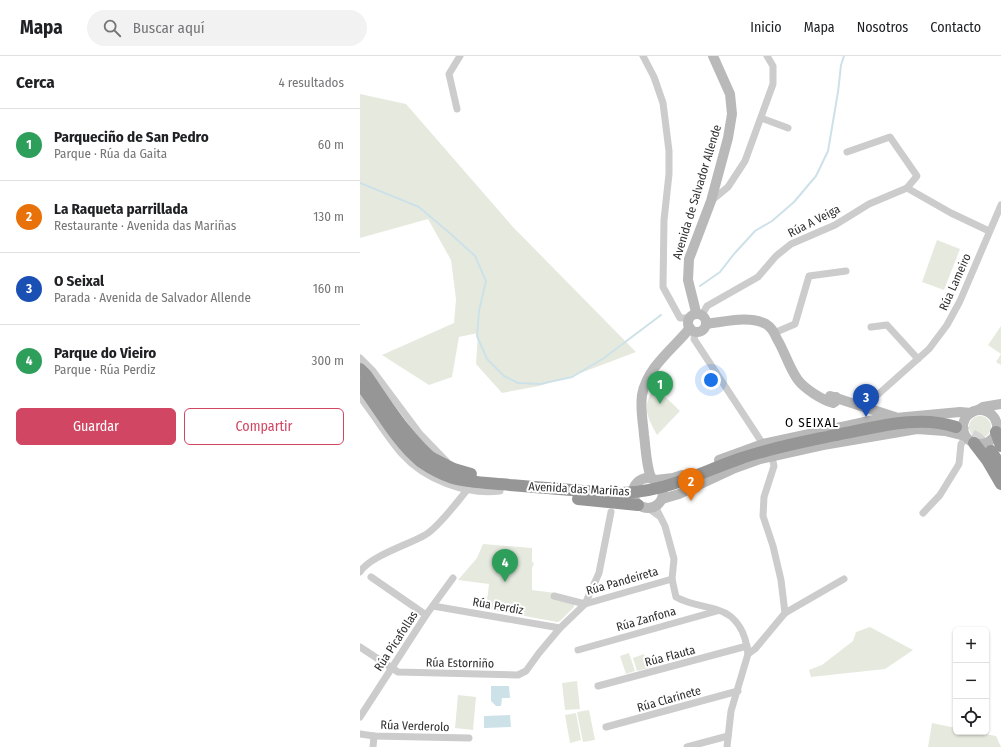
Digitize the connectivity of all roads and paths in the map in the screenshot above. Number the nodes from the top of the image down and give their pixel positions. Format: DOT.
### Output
graph roads {
  1 [pos="460,56"];
  2 [pos="643,56"];
  3 [pos="713,56"];
  4 [pos="767,56"];
  5 [pos="458,108"];
  6 [pos="761,118"];
  7 [pos="788,128"];
  8 [pos="847,152"];
  9 [pos="907,188"];
  10 [pos="711,201"];
  11 [pos="1001,206"];
  12 [pos="990,231"];
  13 [pos="846,271"];
  14 [pos="696,322"];
  15 [pos="872,327"];
  16 [pos="774,333"];
  17 [pos="360,358"];
  18 [pos="918,359"];
  19 [pos="360,369"];
  20 [pos="360,384"];
  21 [pos="360,397"];
  22 [pos="1001,404"];
  23 [pos="870,408"];
  24 [pos="974,412"];
  25 [pos="897,417"];
  26 [pos="956,426"];
  27 [pos="998,426"];
  28 [pos="968,439"];
  29 [pos="763,444"];
  30 [pos="996,448"];
  31 [pos="430,457"];
  32 [pos="772,457"];
  33 [pos="1001,466"];
  34 [pos="454,469"];
  35 [pos="435,470"];
  36 [pos="646,480"];
  37 [pos="481,482"];
  38 [pos="1001,484"];
  39 [pos="467,490"];
  40 [pos="500,491"];
  41 [pos="651,504"];
  42 [pos="611,512"];
  43 [pos="923,512"];
  44 [pos="360,572"];
  45 [pos="371,577"];
  46 [pos="453,578"];
  47 [pos="672,579"];
  48 [pos="844,579"];
  49 [pos="554,596"];
  50 [pos="584,604"];
  51 [pos="433,606"];
  52 [pos="719,610"];
  53 [pos="785,613"];
  54 [pos="426,615"];
  55 [pos="560,628"];
  56 [pos="747,646"];
  57 [pos="360,647"];
  58 [pos="578,650"];
  59 [pos="748,654"];
  60 [pos="392,668"];
  61 [pos="598,686"];
  62 [pos="738,691"];
  63 [pos="360,718"];
  64 [pos="606,728"];
  65 [pos="360,734"];
  66 [pos="374,736"];
  67 [pos="728,736"];
  68 [pos="469,738"];
  69 [pos="373,747"];
  70 [pos="687,747"];
  71 [pos="727,747"];
  1 -- 5 [label="street"];
  2 -- 14 [label="street"];
  3 -- 10 [label="main road, Avenida de Salvador Allende"];
  4 -- 6 [label="street"];
  6 -- 7 [label="street"];
  6 -- 10 [label="street"];
  8 -- 9 [label="street"];
  9 -- 12 [label="street"];
  9 -- 14 [label="street, Rúa A Veiga"];
  10 -- 14 [label="main road, Avenida de Salvador Allende"];
  11 -- 12 [label="street, Rúa Lameiro"];
  12 -- 18 [label="street, Rúa Lameiro"];
  13 -- 16 [label="street"];
  14 -- 16 [label="main road"];
  14 -- 29 [label="street"];
  14 -- 36 [label="main road"];
  15 -- 18 [label="street"];
  16 -- 23 [label="main road"];
  17 -- 34 [label="street"];
  18 -- 23 [label="street, Rúa Lameiro"];
  19 -- 31 [label="highway, Avenida das Mariñas"];
  20 -- 35 [label="highway, Avenida das Mariñas"];
  21 -- 39 [label="street"];
  22 -- 24 [label="main road"];
  23 -- 25 [label="main road"];
  24 -- 25 [label="main road"];
  24 -- 27 [label="main road"];
  24 -- 28 [label="main road"];
  25 -- 29 [label="main road"];
  26 -- 37 [label="highway, Avenida das Mariñas"];
  27 -- 28 [label="main road"];
  27 -- 30 [label="highway"];
  28 -- 32 [label="main road"];
  28 -- 38 [label="highway"];
  28 -- 43 [label="street"];
  29 -- 36 [label="main road"];
  30 -- 33 [label="highway"];
  31 -- 34 [label="highway"];
  31 -- 37 [label="highway, Avenida das Mariñas"];
  32 -- 41 [label="main road"];
  32 -- 53 [label="street"];
  34 -- 36 [label="highway"];
  35 -- 37 [label="highway, Avenida das Mariñas"];
  35 -- 40 [label="highway"];
  36 -- 41 [label="main road"];
  36 -- 41 [label="main road"];
  39 -- 40 [label="street"];
  39 -- 44 [label="street"];
  40 -- 41 [label="highway"];
  41 -- 47 [label="street"];
  42 -- 50 [label="street"];
  45 -- 54 [label="street"];
  46 -- 51 [label="street, Rúa Picafollas"];
  47 -- 50 [label="street, Rúa Pandeireta"];
  47 -- 52 [label="street"];
  48 -- 53 [label="street"];
  49 -- 50 [label="street, Rúa Pandeireta"];
  50 -- 55 [label="street"];
  51 -- 54 [label="street, Rúa Picafollas"];
  51 -- 55 [label="street, Rúa Perdiz"];
  52 -- 56 [label="street"];
  52 -- 58 [label="street, Rúa Zanfona"];
  53 -- 59 [label="street"];
  54 -- 60 [label="street, Rúa Picafollas"];
  55 -- 60 [label="street, Rúa Estorniño"];
  56 -- 59 [label="street"];
  56 -- 61 [label="street, Rúa Flauta"];
  57 -- 60 [label="street"];
  59 -- 62 [label="street"];
  60 -- 63 [label="street, Rúa Picafollas"];
  62 -- 64 [label="street, Rúa Clarinete"];
  62 -- 67 [label="street"];
  65 -- 66 [label="street, Rúa Verderolo"];
  66 -- 68 [label="street, Rúa Verderolo"];
  66 -- 69 [label="street"];
  67 -- 70 [label="street"];
  67 -- 71 [label="street"];
}
